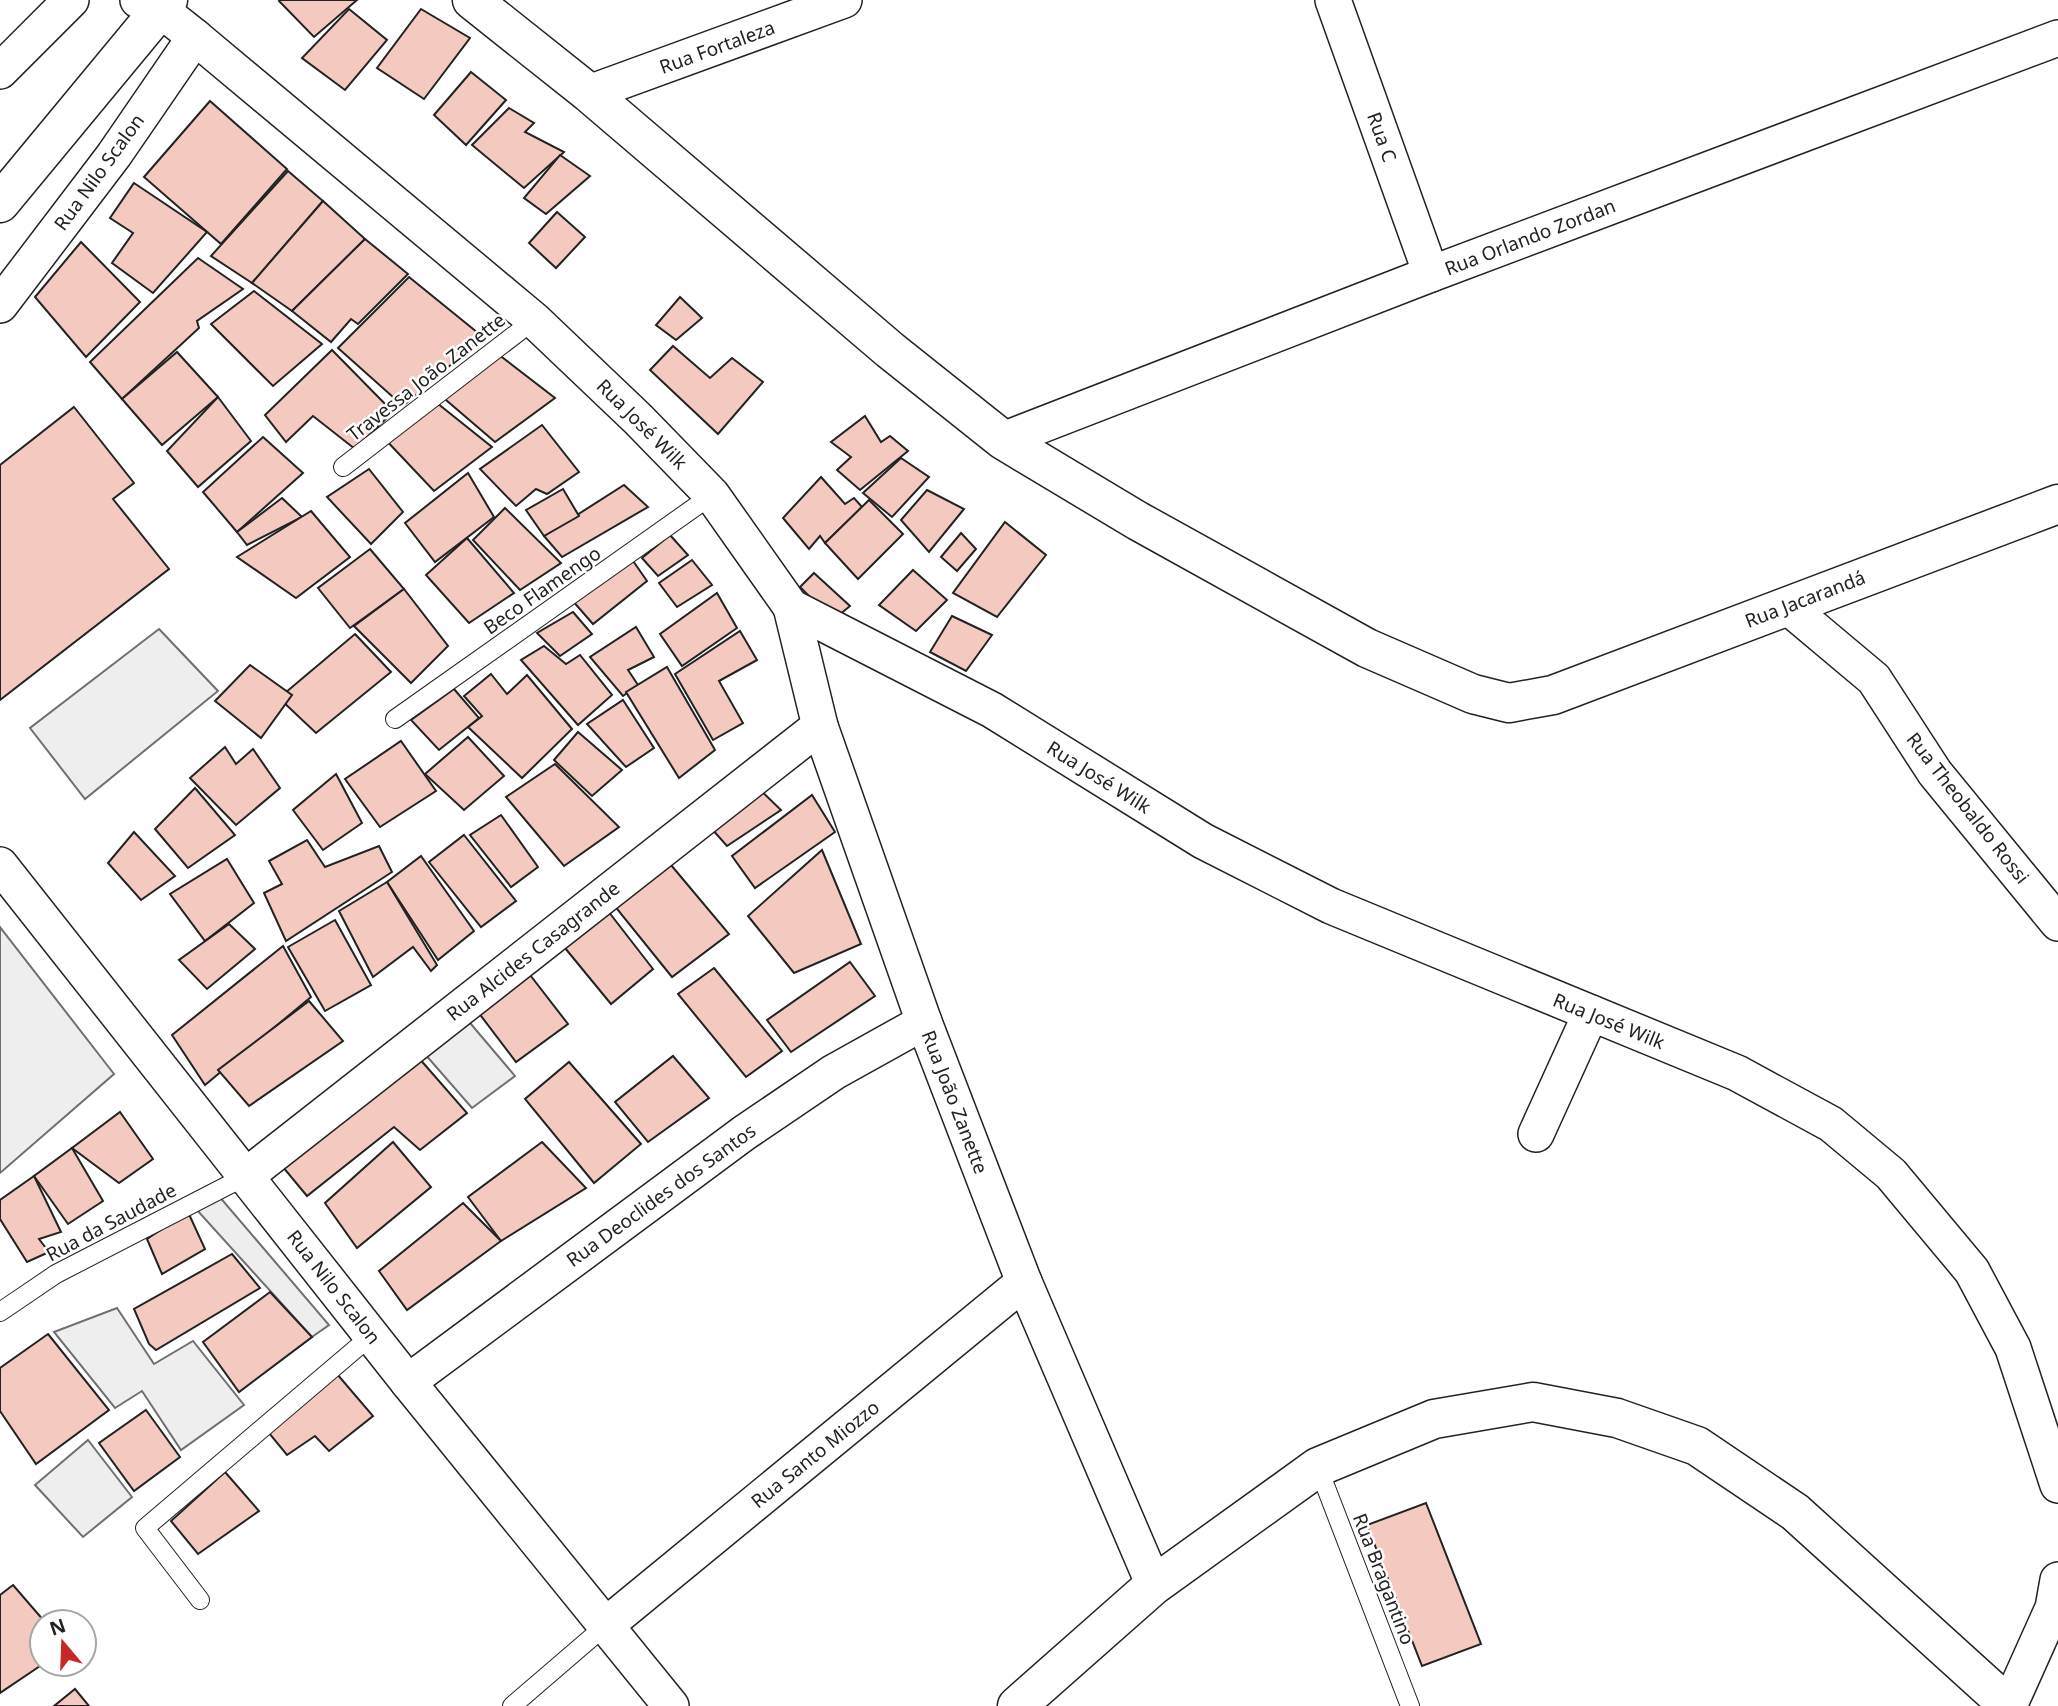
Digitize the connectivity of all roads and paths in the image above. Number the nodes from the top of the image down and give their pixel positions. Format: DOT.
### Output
graph roads {
  1 [pos="71,0"];
  2 [pos="472,0"];
  3 [pos="844,0"];
  4 [pos="1333,0"];
  5 [pos="156,3"];
  6 [pos="195,37"];
  7 [pos="2058,38"];
  8 [pos="0,71"];
  9 [pos="589,93"];
  10 [pos="0,203"];
  11 [pos="1431,274"];
  12 [pos="0,305"];
  13 [pos="534,320"];
  14 [pos="1003,440"];
  15 [pos="344,467"];
  16 [pos="712,495"];
  17 [pos="2058,505"];
  18 [pos="1787,606"];
  19 [pos="791,607"];
  20 [pos="395,719"];
  21 [pos="820,726"];
  22 [pos="0,865"];
  23 [pos="2058,923"];
  24 [pos="1591,1013"];
  25 [pos="924,1021"];
  26 [pos="1536,1134"];
  27 [pos="246,1176"];
  28 [pos="1024,1282"];
  29 [pos="0,1312"];
  30 [pos="372,1335"];
  31 [pos="408,1382"];
  32 [pos="1318,1467"];
  33 [pos="2058,1485"];
  34 [pos="2058,1580"];
  35 [pos="1154,1585"];
  36 [pos="200,1600"];
  37 [pos="605,1626"];
  38 [pos="512,1706"];
  39 [pos="671,1706"];
  40 [pos="1017,1706"];
  41 [pos="1410,1706"];
  42 [pos="2009,1706"];
  1 -- 8 [label="street"];
  2 -- 9 [label="street, Rua Jacarandá"];
  3 -- 9 [label="street, Rua Fortaleza"];
  4 -- 11 [label="street, Rua C"];
  5 -- 6 [label="street, Rua José Wilk"];
  5 -- 10 [label="street"];
  6 -- 12 [label="street, Rua Nilo Scalon"];
  6 -- 13 [label="street, Rua José Wilk"];
  7 -- 11 [label="street, Rua Orlando Zordan"];
  9 -- 14 [label="street, Rua Jacarandá"];
  11 -- 14 [label="street, Rua Orlando Zordan"];
  13 -- 15 [label="lane, Travessa João Zanette"];
  13 -- 16 [label="street, Rua José Wilk"];
  14 -- 18 [label="street, Rua Jacarandá"];
  16 -- 19 [label="street, Rua José Wilk"];
  16 -- 20 [label="lane, Beco Flamengo"];
  17 -- 18 [label="street, Rua Jacarandá"];
  18 -- 23 [label="street, Rua Theobaldo Rossi"];
  19 -- 21 [label="street, Rua João Zanette"];
  19 -- 24 [label="street, Rua José Wilk"];
  21 -- 25 [label="street, Rua João Zanette"];
  21 -- 27 [label="street, Rua Alcides Casagrande"];
  22 -- 27 [label="street, Rua Nilo Scalon"];
  24 -- 26 [label="street"];
  24 -- 33 [label="street, Rua José Wilk"];
  25 -- 28 [label="street, Rua João Zanette"];
  25 -- 31 [label="street, Rua Deoclides dos Santos"];
  27 -- 29 [label="lane, Rua da Saudade"];
  27 -- 30 [label="street, Rua Nilo Scalon"];
  28 -- 35 [label="street, Rua João Zanette"];
  28 -- 37 [label="street, Rua Santo Miozzo"];
  30 -- 31 [label="street, Rua Nilo Scalon"];
  30 -- 36 [label="lane"];
  31 -- 37 [label="street, Rua Nilo Scalon"];
  32 -- 35 [label="street"];
  32 -- 41 [label="lane, Rua Bragantino"];
  32 -- 42 [label="street"];
  34 -- 42 [label="street"];
  35 -- 40 [label="street"];
  37 -- 38 [label="lane"];
  37 -- 39 [label="street, Rua Nilo Scalon"];
}
